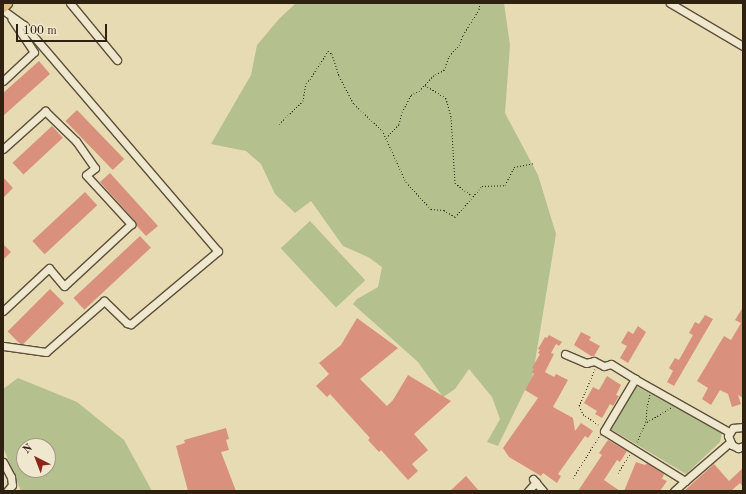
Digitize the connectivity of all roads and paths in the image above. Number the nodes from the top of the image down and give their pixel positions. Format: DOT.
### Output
graph roads {
  1 [pos="7,3"];
  2 [pos="70,3"];
  3 [pos="480,3"];
  4 [pos="670,3"];
  5 [pos="5,10"];
  6 [pos="743,46"];
  7 [pos="117,60"];
  8 [pos="3,82"];
  9 [pos="424,85"];
  10 [pos="278,124"];
  11 [pos="386,138"];
  12 [pos="3,148"];
  13 [pos="534,163"];
  14 [pos="471,196"];
  15 [pos="3,311"];
  16 [pos="3,346"];
  17 [pos="565,354"];
  18 [pos="597,363"];
  19 [pos="635,378"];
  20 [pos="652,388"];
  21 [pos="678,403"];
  22 [pos="646,422"];
  23 [pos="743,427"];
  24 [pos="604,431"];
  25 [pos="729,432"];
  26 [pos="729,443"];
  27 [pos="743,446"];
  28 [pos="634,449"];
  29 [pos="3,462"];
  30 [pos="618,473"];
  31 [pos="572,478"];
  32 [pos="685,481"];
  33 [pos="7,491"];
  34 [pos="528,491"];
  35 [pos="543,491"];
  36 [pos="674,491"];
  1 -- 5 [label="main road"];
  2 -- 7 [label="street"];
  3 -- 11 [label="path"];
  4 -- 6 [label="street"];
  5 -- 8 [label="street"];
  5 -- 16 [label="street"];
  9 -- 14 [label="path"];
  10 -- 11 [label="path"];
  11 -- 14 [label="path"];
  12 -- 15 [label="street"];
  13 -- 14 [label="path"];
  17 -- 18 [label="street"];
  18 -- 19 [label="street"];
  18 -- 24 [label="path"];
  19 -- 20 [label="street"];
  19 -- 24 [label="street"];
  20 -- 21 [label="street"];
  20 -- 22 [label="path"];
  21 -- 22 [label="path"];
  21 -- 25 [label="street"];
  22 -- 28 [label="path"];
  23 -- 25 [label="street"];
  24 -- 28 [label="street"];
  24 -- 31 [label="path"];
  25 -- 26 [label="street"];
  26 -- 27 [label="street"];
  26 -- 32 [label="street"];
  28 -- 30 [label="path"];
  28 -- 32 [label="street"];
  29 -- 33 [label="street"];
  32 -- 36 [label="street"];
  34 -- 35 [label="street"];
}
